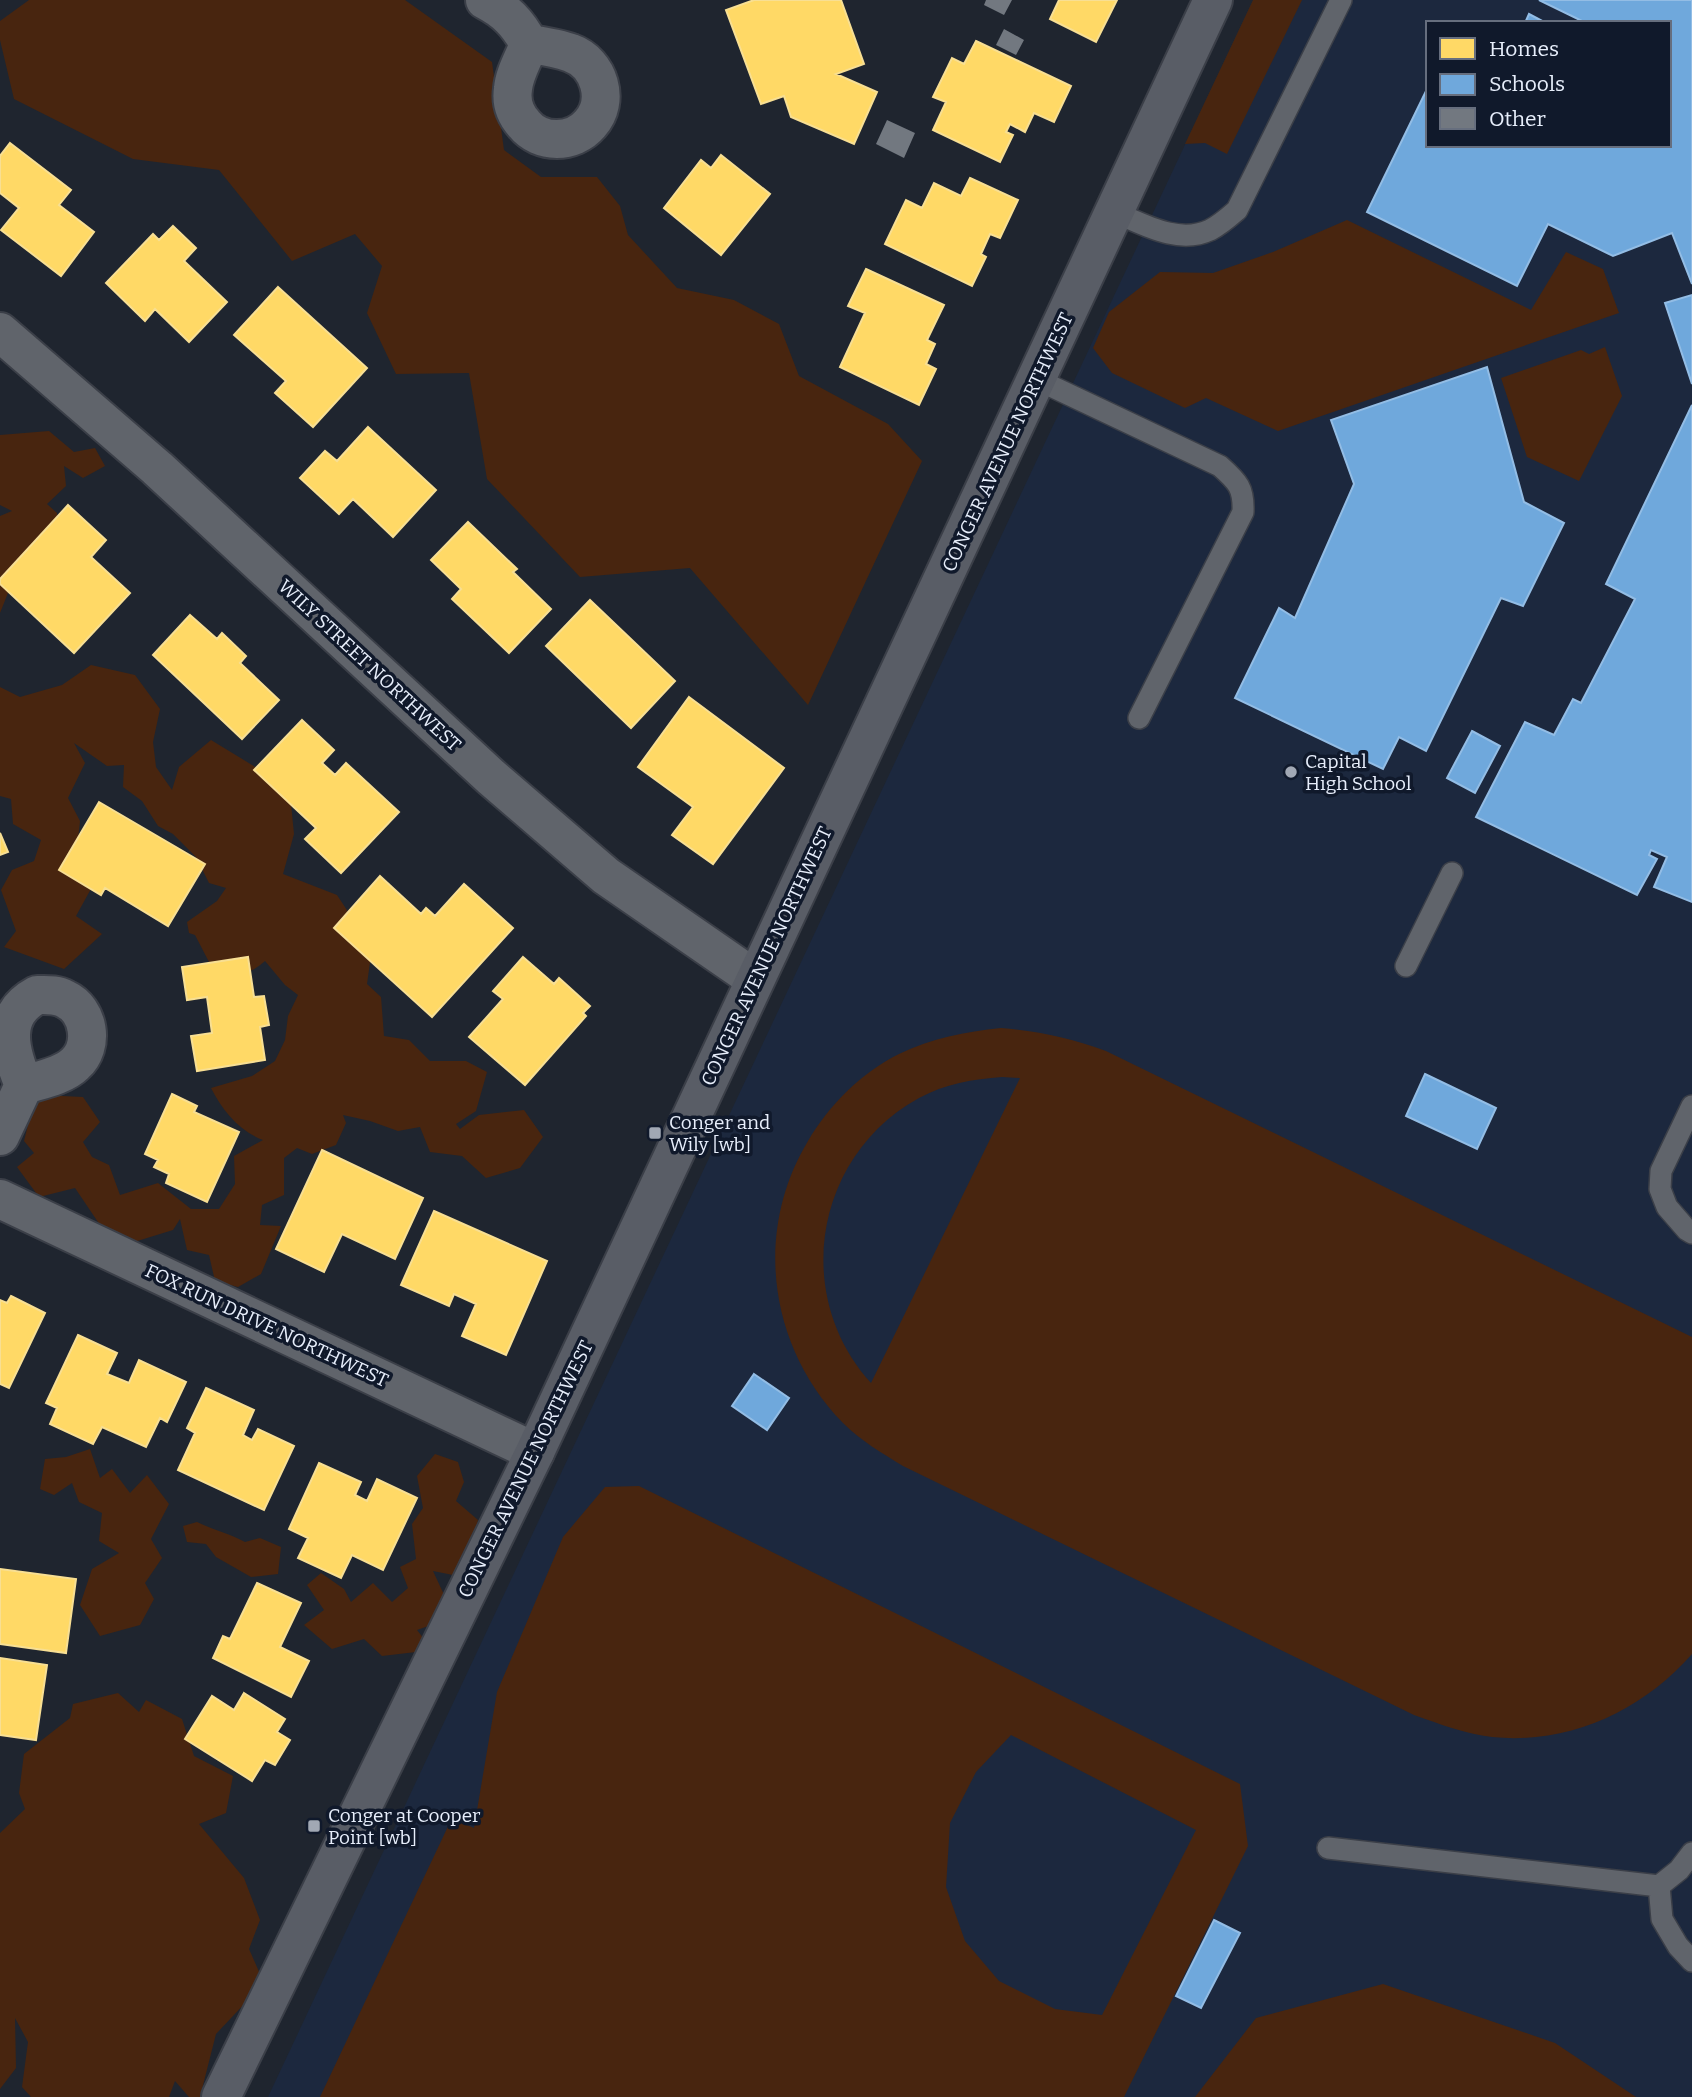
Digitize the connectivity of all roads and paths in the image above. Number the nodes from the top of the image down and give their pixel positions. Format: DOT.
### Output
graph roads {
  1 [pos="485,0"];
  2 [pos="1213,0"];
  3 [pos="1341,0"];
  4 [pos="529,44"];
  5 [pos="1114,212"];
  6 [pos="0,332"];
  7 [pos="1036,379"];
  8 [pos="1139,719"];
  9 [pos="1452,873"];
  10 [pos="1406,966"];
  11 [pos="755,979"];
  12 [pos="24,1085"];
  13 [pos="1692,1106"];
  14 [pos="0,1136"];
  15 [pos="0,1199"];
  16 [pos="1692,1233"];
  17 [pos="535,1452"];
  18 [pos="1328,1848"];
  19 [pos="1692,1853"];
  20 [pos="1659,1886"];
  21 [pos="1692,1961"];
  22 [pos="221,2097"];
  1 -- 4 [label="street"];
  2 -- 5 [label="street, CONGER AVENUE NORTHWEST"];
  3 -- 5 [label="lane"];
  5 -- 7 [label="street, CONGER AVENUE NORTHWEST"];
  6 -- 11 [label="street, WILY STREET NORTHWEST"];
  7 -- 8 [label="lane"];
  7 -- 11 [label="street, CONGER AVENUE NORTHWEST"];
  9 -- 10 [label="lane"];
  11 -- 17 [label="street, CONGER AVENUE NORTHWEST"];
  12 -- 14 [label="street"];
  13 -- 16 [label="lane"];
  15 -- 17 [label="street, FOX RUN DRIVE NORTHWEST"];
  17 -- 22 [label="street, CONGER AVENUE NORTHWEST"];
  18 -- 20 [label="lane"];
  19 -- 20 [label="lane"];
  20 -- 21 [label="lane"];
}
